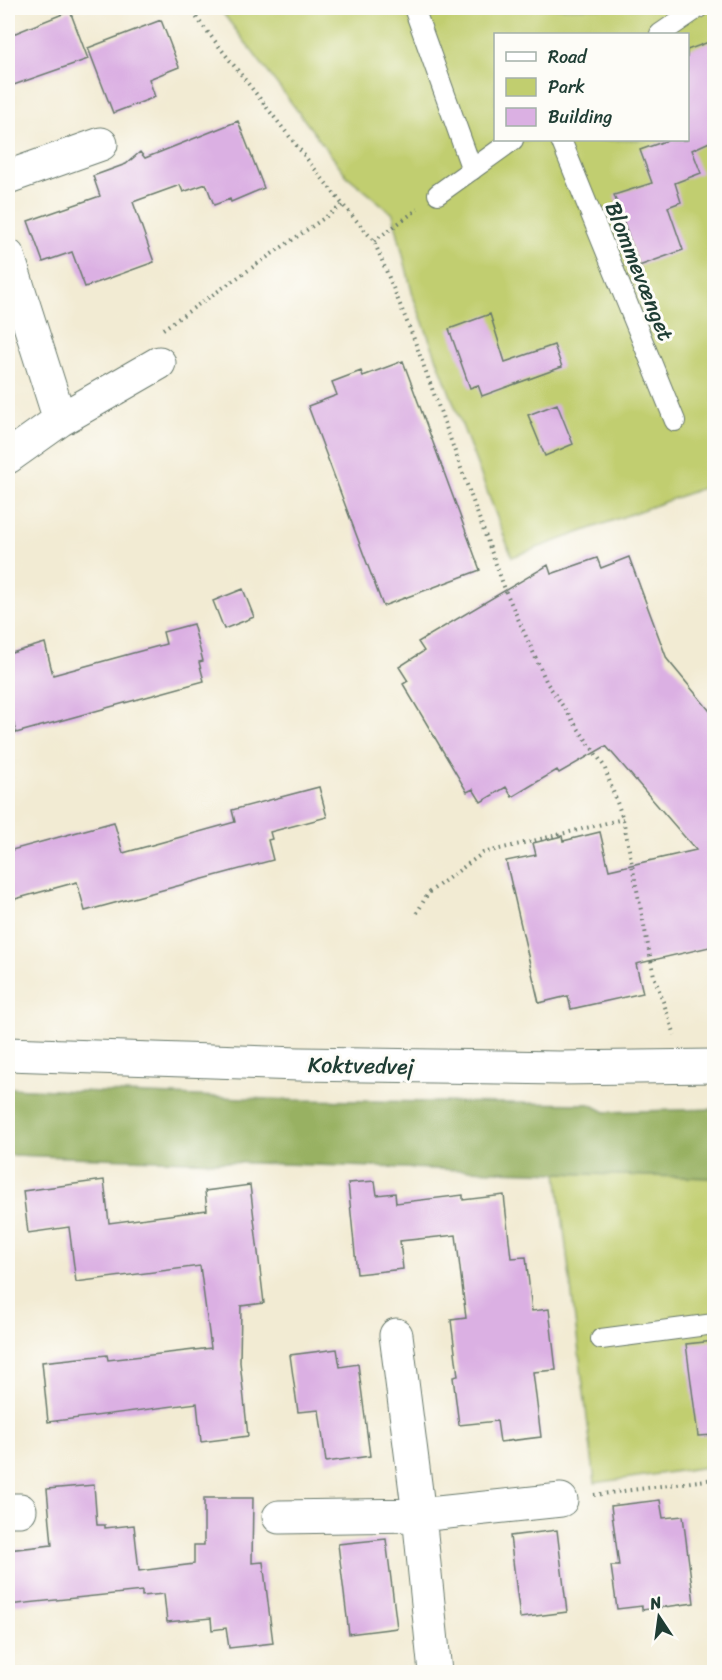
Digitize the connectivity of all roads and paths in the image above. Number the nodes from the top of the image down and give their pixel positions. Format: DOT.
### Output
graph roads {
  1 [pos="189,8"];
  2 [pos="414,8"];
  3 [pos="698,8"];
  4 [pos="661,33"];
  5 [pos="512,141"];
  6 [pos="561,141"];
  7 [pos="101,144"];
  8 [pos="472,170"];
  9 [pos="8,177"];
  10 [pos="438,194"];
  11 [pos="343,205"];
  12 [pos="374,241"];
  13 [pos="8,256"];
  14 [pos="159,363"];
  15 [pos="60,420"];
  16 [pos="675,422"];
  17 [pos="8,457"];
  18 [pos="623,819"];
  19 [pos="417,913"];
  20 [pos="8,1054"];
  21 [pos="714,1066"];
  22 [pos="682,1068"];
  23 [pos="714,1324"];
  24 [pos="396,1335"];
  25 [pos="601,1339"];
  26 [pos="714,1479"];
  27 [pos="561,1500"];
  28 [pos="419,1515"];
  29 [pos="279,1517"];
  30 [pos="435,1672"];
  1 -- 11 [label="path"];
  2 -- 8 [label="lane"];
  3 -- 4 [label="lane"];
  5 -- 8 [label="lane"];
  6 -- 16 [label="lane, Blommevænget"];
  7 -- 9 [label="street"];
  8 -- 10 [label="lane"];
  10 -- 12 [label="path"];
  11 -- 12 [label="path"];
  11 -- 14 [label="path"];
  12 -- 18 [label="path"];
  13 -- 15 [label="street"];
  14 -- 15 [label="street"];
  15 -- 17 [label="street"];
  18 -- 19 [label="path"];
  18 -- 22 [label="path"];
  20 -- 22 [label="street, Koktvedvej"];
  21 -- 22 [label="street, Koktvedvej"];
  23 -- 25 [label="lane"];
  24 -- 28 [label="street"];
  26 -- 27 [label="path"];
  27 -- 28 [label="street"];
  28 -- 29 [label="street"];
  28 -- 30 [label="street"];
}
